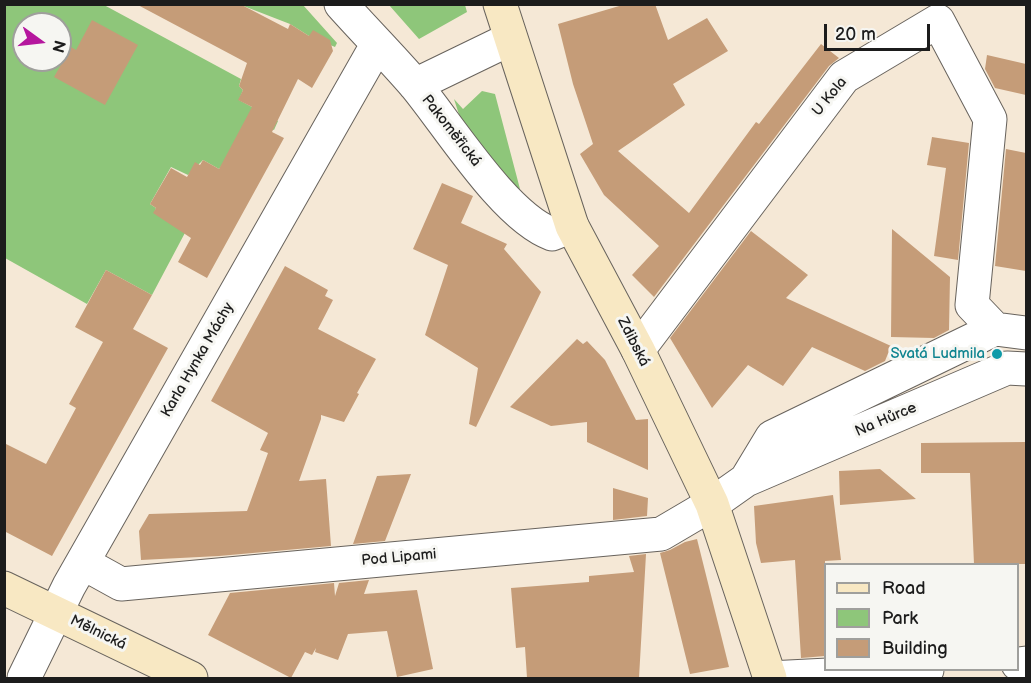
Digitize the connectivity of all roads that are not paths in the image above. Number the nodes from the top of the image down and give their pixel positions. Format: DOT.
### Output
graph roads {
  1 [pos="341,4"];
  2 [pos="500,4"];
  3 [pos="940,13"];
  4 [pos="510,39"];
  5 [pos="377,45"];
  6 [pos="415,85"];
  7 [pos="572,226"];
  8 [pos="995,329"];
  9 [pos="1026,333"];
  10 [pos="638,350"];
  11 [pos="1026,369"];
  12 [pos="746,480"];
  13 [pos="712,504"];
  14 [pos="83,562"];
  15 [pos="4,588"];
  16 [pos="55,612"];
  17 [pos="892,671"];
  18 [pos="24,678"];
  19 [pos="191,678"];
  20 [pos="770,678"];
  1 -- 5 [label="street, Pakoměřická"];
  2 -- 4 [label="main road, Zdibská"];
  3 -- 8 [label="street, U Kola"];
  3 -- 10 [label="street, U Kola"];
  4 -- 6 [label="street"];
  4 -- 7 [label="main road, Zdibská"];
  5 -- 6 [label="street, Pakoměřická"];
  5 -- 14 [label="street, Karla Hynka Máchy"];
  6 -- 7 [label="street, Pakoměřická"];
  7 -- 10 [label="main road, Zdibská"];
  8 -- 9 [label="street"];
  8 -- 12 [label="street, Na Hůrce"];
  10 -- 13 [label="main road, Zdibská"];
  11 -- 12 [label="street, Na Hůrce"];
  12 -- 13 [label="street, Na Hůrce"];
  13 -- 14 [label="street, Pod Lipami"];
  13 -- 20 [label="main road, Zdibská"];
  14 -- 16 [label="street, Karla Hynka Máchy"];
  15 -- 16 [label="main road, Mělnická"];
  16 -- 18 [label="street, Karla Hynka Máchy"];
  16 -- 19 [label="main road, Mělnická"];
  17 -- 20 [label="street"];
}
